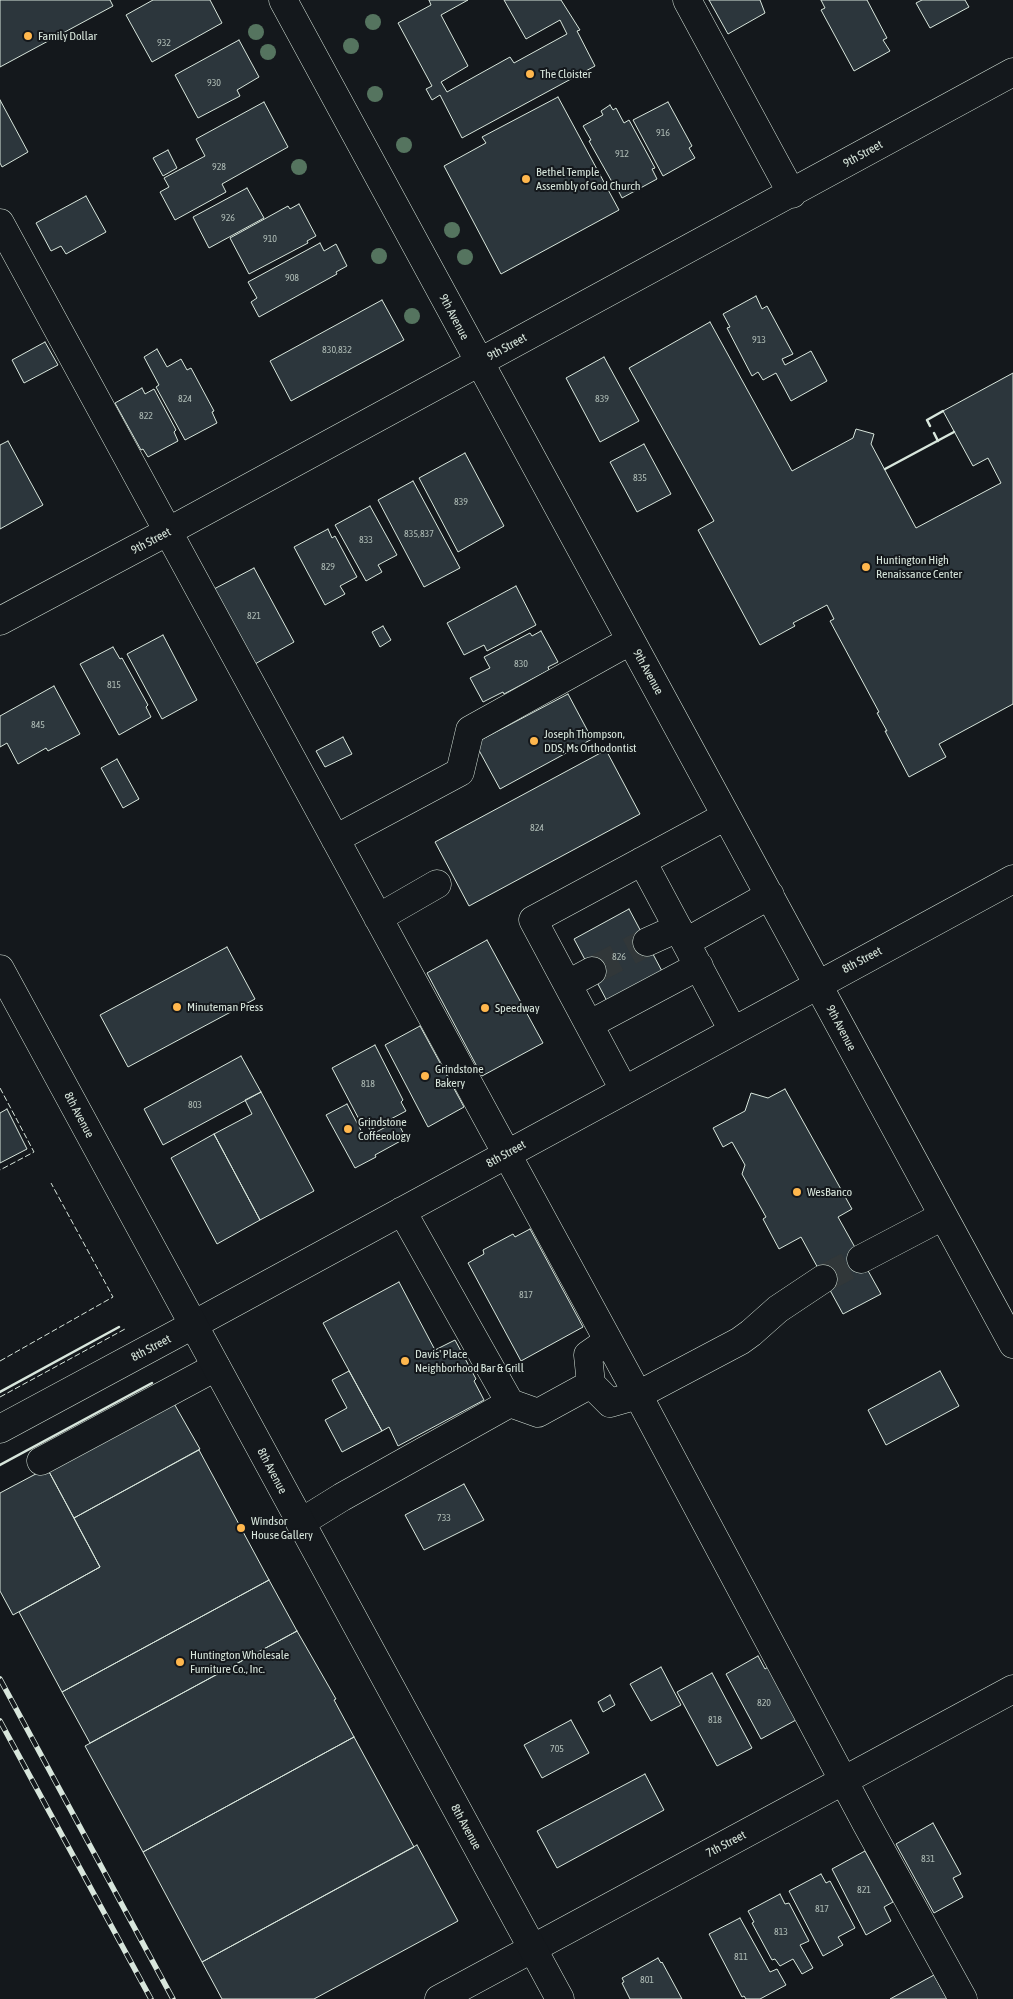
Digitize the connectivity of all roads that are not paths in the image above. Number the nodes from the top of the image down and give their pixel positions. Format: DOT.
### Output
graph roads {
  1 [pos="283,0"];
  2 [pos="687,0"];
  3 [pos="1013,72"];
  4 [pos="792,194"];
  5 [pos="0,223"];
  6 [pos="478,363"];
  7 [pos="168,532"];
  8 [pos="0,621"];
  9 [pos="630,640"];
  10 [pos="726,816"];
  11 [pos="335,839"];
  12 [pos="642,861"];
  13 [pos="1013,879"];
  14 [pos="438,884"];
  15 [pos="770,895"];
  16 [pos="378,918"];
  17 [pos="682,935"];
  18 [pos="647,942"];
  19 [pos="699,966"];
  20 [pos="0,969"];
  21 [pos="592,971"];
  22 [pos="568,984"];
  23 [pos="818,984"];
  24 [pos="590,1024"];
  25 [pos="733,1031"];
  26 [pos="624,1090"];
  27 [pos="507,1154"];
  28 [pos="402,1211"];
  29 [pos="943,1216"];
  30 [pos="861,1259"];
  31 [pos="824,1278"];
  32 [pos="193,1326"];
  33 [pos="608,1341"];
  34 [pos="1013,1344"];
  35 [pos="216,1367"];
  36 [pos="591,1384"];
  37 [pos="638,1394"];
  38 [pos="510,1403"];
  39 [pos="0,1429"];
  40 [pos="41,1461"];
  41 [pos="300,1523"];
  42 [pos="1013,1689"];
  43 [pos="844,1781"];
  44 [pos="533,1948"];
  45 [pos="439,1999"];
  46 [pos="560,1999"];
  47 [pos="963,1999"];
  1 -- 6 [label="street, 9th Avenue"];
  2 -- 4 [label="street"];
  3 -- 4 [label="street, 9th Street"];
  4 -- 6 [label="street, 9th Street"];
  5 -- 7 [label="street"];
  6 -- 7 [label="street, 9th Street"];
  6 -- 9 [label="street, 9th Avenue"];
  7 -- 8 [label="street, 9th Street"];
  7 -- 11 [label="street"];
  9 -- 10 [label="street, 9th Avenue"];
  9 -- 11 [label="street"];
  10 -- 12 [label="street"];
  10 -- 15 [label="street, 9th Avenue"];
  11 -- 16 [label="street"];
  12 -- 17 [label="street"];
  12 -- 22 [label="street"];
  13 -- 23 [label="street, 8th Street"];
  14 -- 16 [label="street"];
  15 -- 17 [label="street"];
  15 -- 23 [label="street, 9th Avenue"];
  16 -- 27 [label="street"];
  17 -- 18 [label="street"];
  17 -- 19 [label="street"];
  19 -- 24 [label="street"];
  19 -- 25 [label="street"];
  20 -- 32 [label="street, 8th Avenue"];
  21 -- 22 [label="street"];
  22 -- 24 [label="street"];
  23 -- 25 [label="street, 8th Street"];
  23 -- 29 [label="street, 9th Avenue"];
  24 -- 26 [label="street"];
  25 -- 26 [label="street, 8th Street"];
  26 -- 27 [label="street, 8th Street"];
  27 -- 28 [label="street, 8th Street"];
  27 -- 33 [label="street"];
  28 -- 32 [label="street, 8th Street"];
  28 -- 38 [label="street"];
  29 -- 30 [label="street"];
  29 -- 34 [label="street, 9th Avenue"];
  31 -- 37 [label="street"];
  32 -- 35 [label="street, 8th Avenue"];
  32 -- 39 [label="street, 8th Street"];
  33 -- 36 [label="street"];
  33 -- 37 [label="street"];
  35 -- 40 [label="street"];
  35 -- 41 [label="street, 8th Avenue"];
  36 -- 37 [label="street"];
  36 -- 38 [label="street"];
  37 -- 43 [label="street"];
  38 -- 41 [label="street"];
  41 -- 44 [label="street, 8th Avenue"];
  42 -- 43 [label="street, 7th Street"];
  43 -- 44 [label="street, 7th Street"];
  43 -- 47 [label="street"];
  44 -- 45 [label="street, 7th Street"];
  44 -- 46 [label="street, 8th Avenue"];
}
